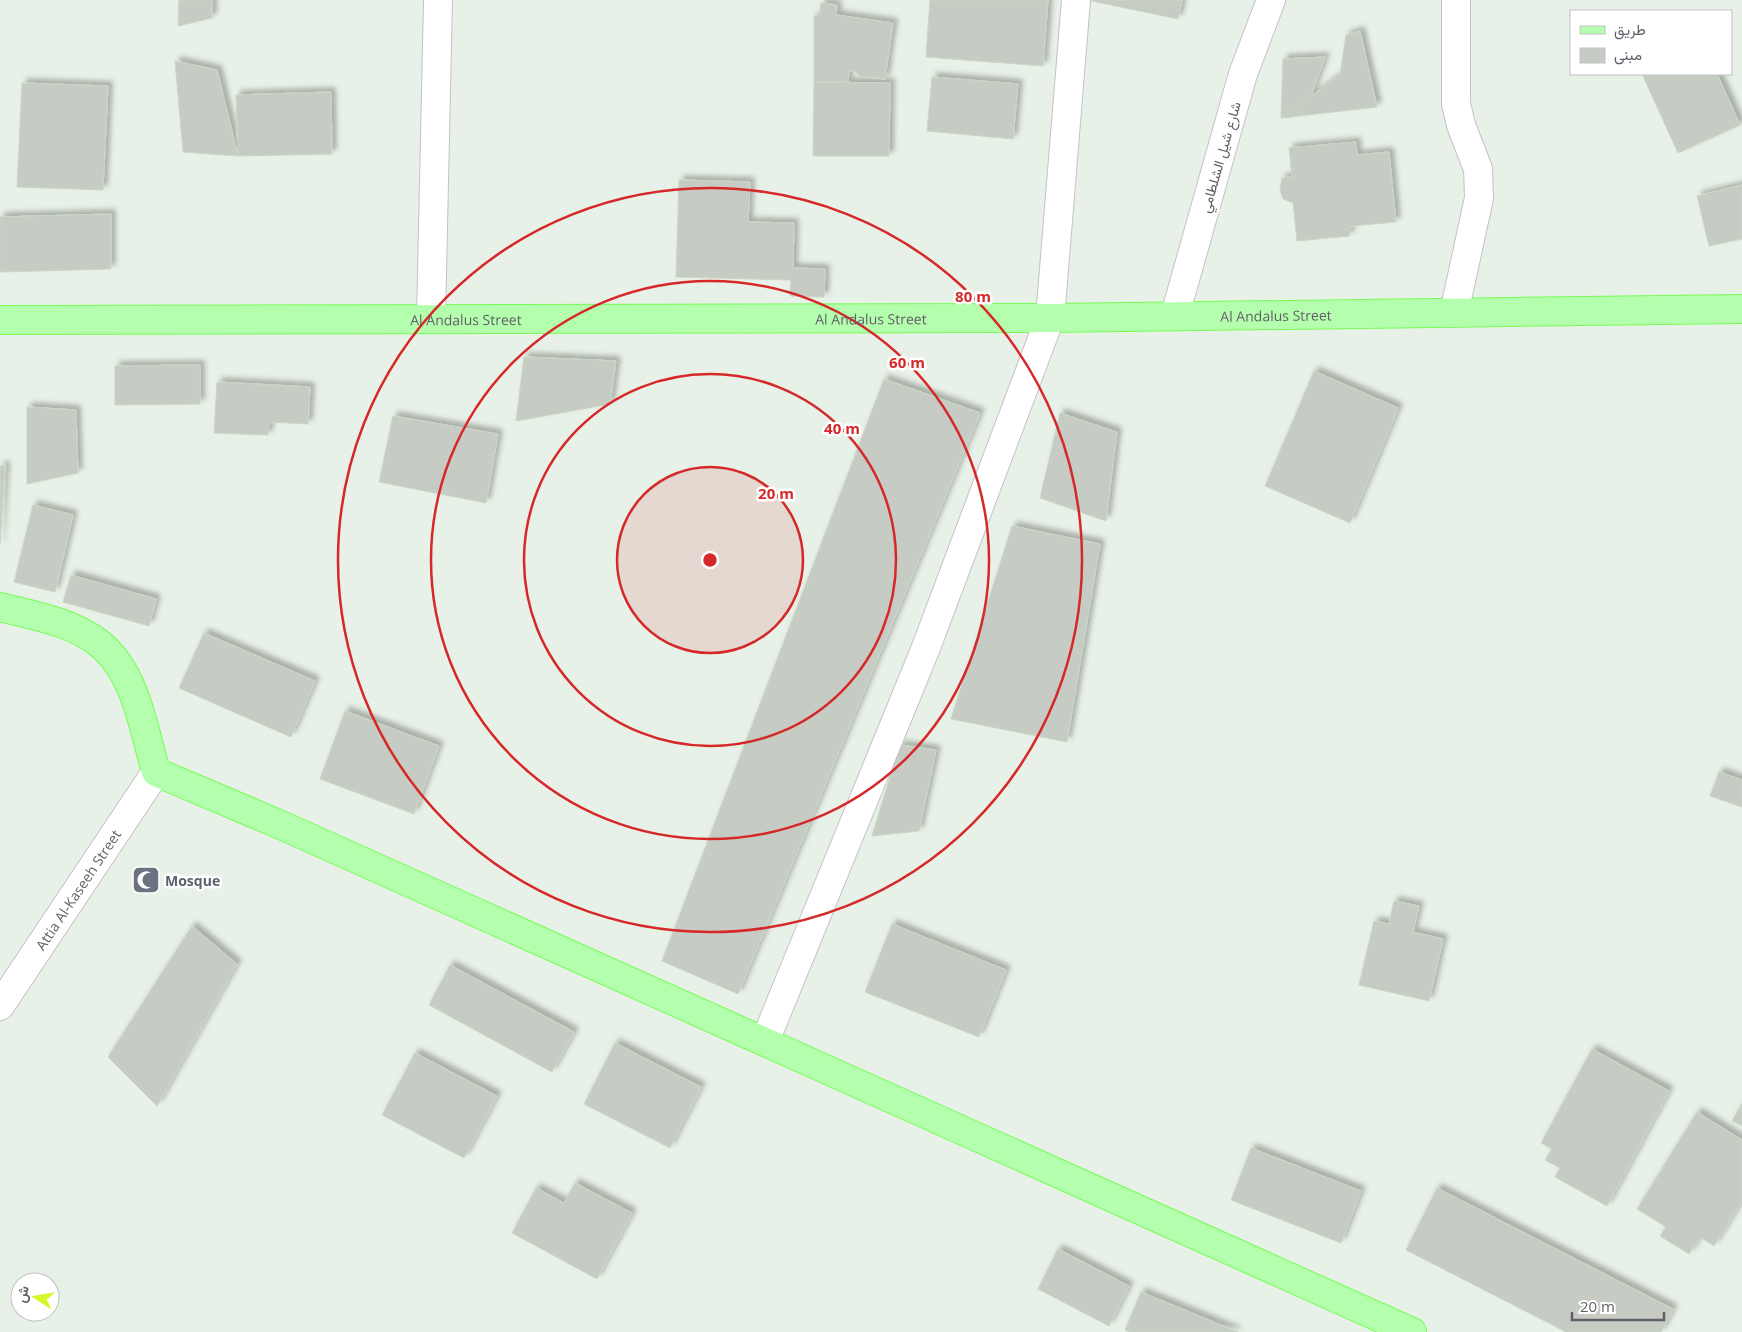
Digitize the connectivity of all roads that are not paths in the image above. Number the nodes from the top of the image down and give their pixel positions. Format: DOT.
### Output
graph roads {
  1 [pos="438,0"];
  2 [pos="1076,0"];
  3 [pos="1271,0"];
  4 [pos="1456,0"];
  5 [pos="1742,309"];
  6 [pos="1454,313"];
  7 [pos="1176,315"];
  8 [pos="1050,318"];
  9 [pos="431,319"];
  10 [pos="0,320"];
  11 [pos="0,608"];
  12 [pos="156,772"];
  13 [pos="0,1006"];
  14 [pos="765,1041"];
  15 [pos="1412,1332"];
  1 -- 9 [label="street"];
  2 -- 8 [label="street"];
  3 -- 7 [label="street, شارع شيل الشلطامي"];
  4 -- 6 [label="street"];
  5 -- 6 [label="main road, Al Andalus Street"];
  6 -- 7 [label="main road, Al Andalus Street"];
  7 -- 8 [label="main road, Al Andalus Street"];
  8 -- 9 [label="main road, Al Andalus Street"];
  8 -- 14 [label="street"];
  9 -- 10 [label="main road, Al Andalus Street"];
  11 -- 12 [label="main road"];
  12 -- 13 [label="street, Attia Al-Kaseeh Street"];
  12 -- 14 [label="main road"];
  14 -- 15 [label="main road"];
}
